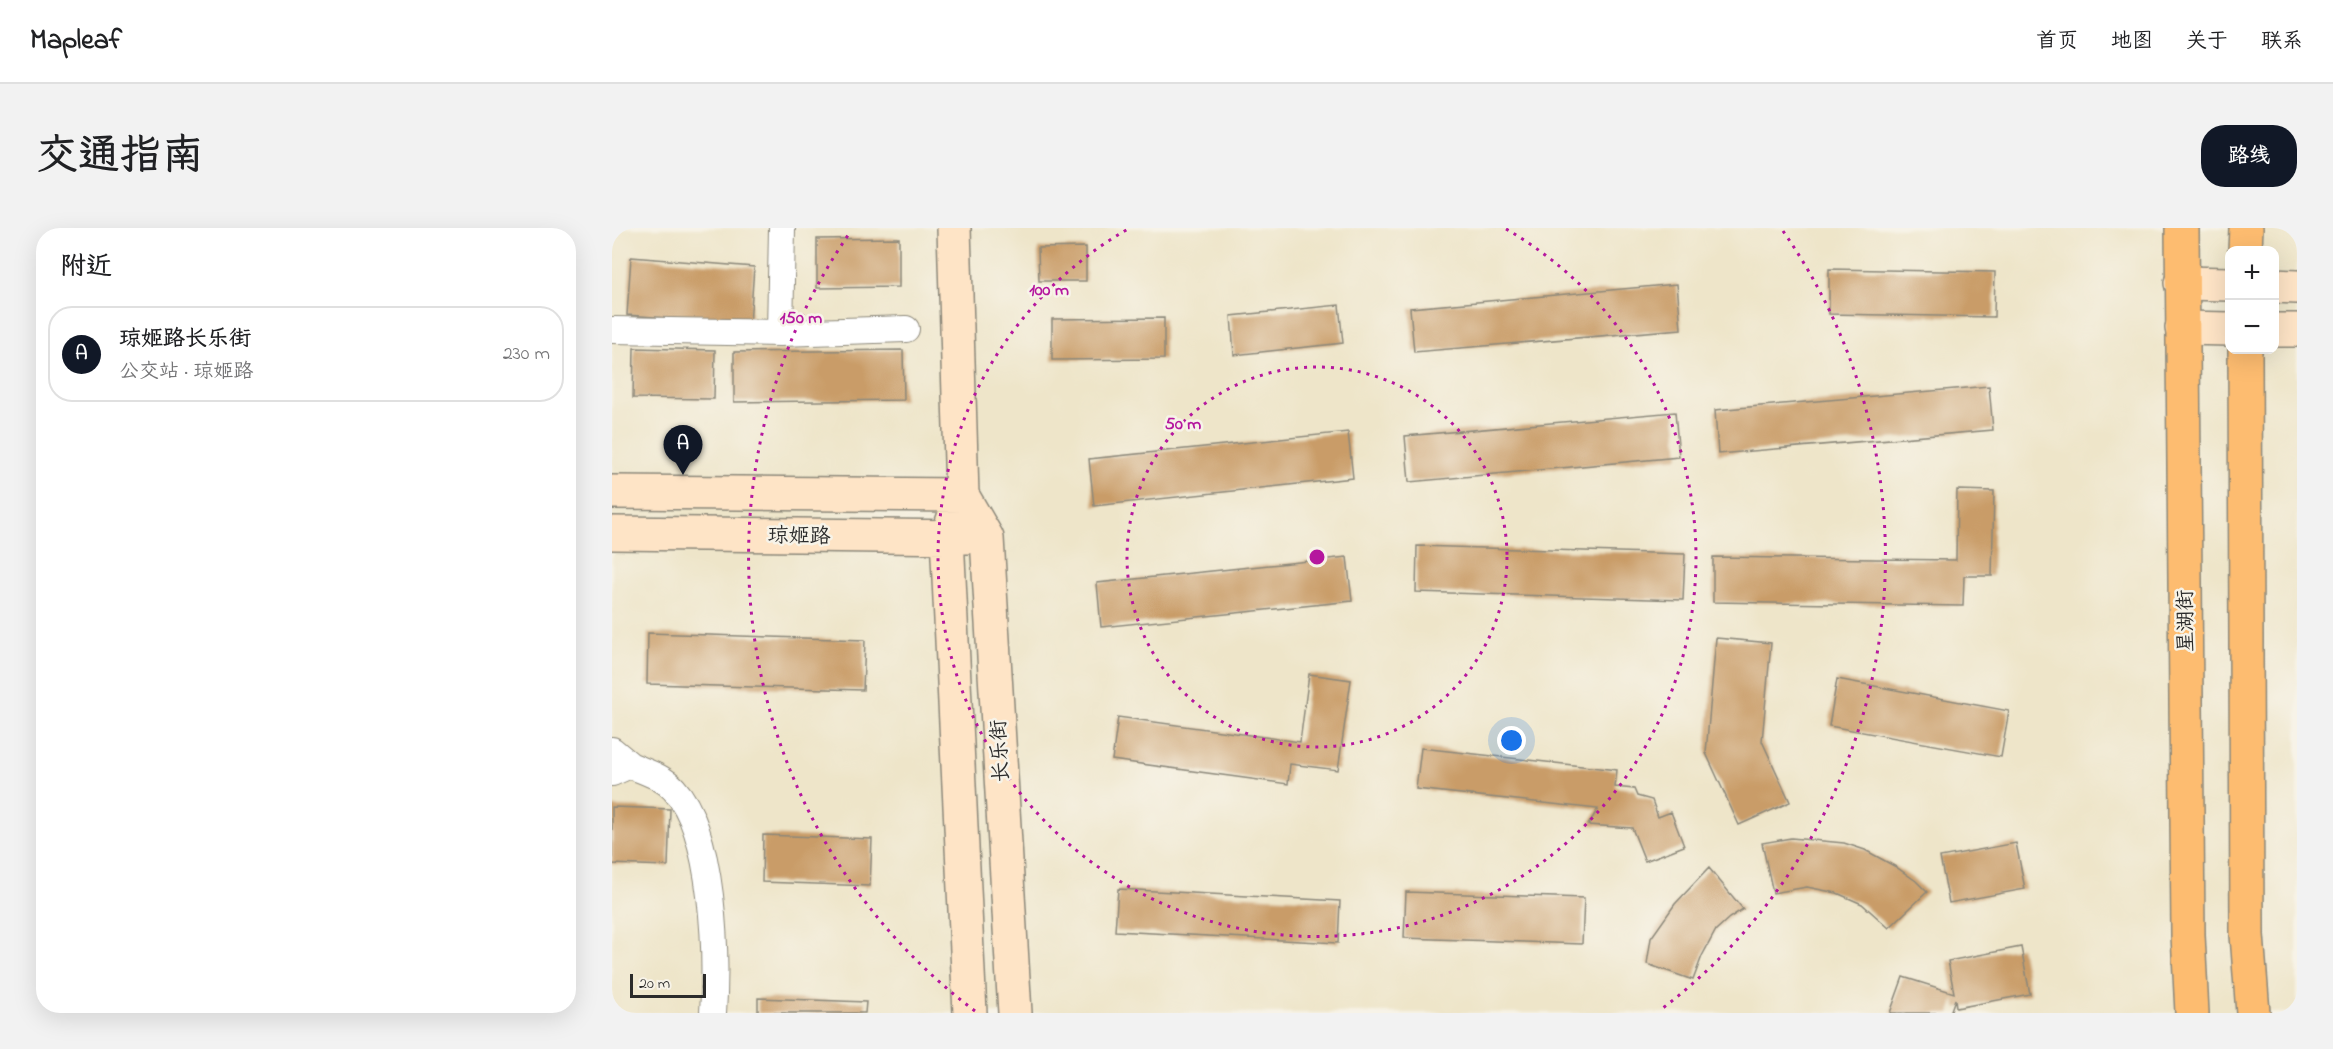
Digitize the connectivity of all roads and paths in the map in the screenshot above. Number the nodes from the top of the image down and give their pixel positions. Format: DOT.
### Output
graph roads {
  1 [pos="782,228"];
  2 [pos="954,228"];
  3 [pos="2182,228"];
  4 [pos="2246,228"];
  5 [pos="2245,246"];
  6 [pos="2181,283"];
  7 [pos="2225,284"];
  8 [pos="2279,286"];
  9 [pos="2297,287"];
  10 [pos="906,328"];
  11 [pos="2182,328"];
  12 [pos="2225,329"];
  13 [pos="612,330"];
  14 [pos="2279,330"];
  15 [pos="2297,330"];
  16 [pos="780,333"];
  17 [pos="2245,354"];
  18 [pos="612,492"];
  19 [pos="962,495"];
  20 [pos="612,533"];
  21 [pos="947,537"];
  22 [pos="987,538"];
  23 [pos="618,763"];
  24 [pos="713,1013"];
  25 [pos="970,1013"];
  26 [pos="1015,1013"];
  27 [pos="2192,1013"];
  28 [pos="2253,1013"];
  1 -- 16 [label="street"];
  2 -- 19 [label="main road, 长乐街"];
  3 -- 6 [label="main road, 星湖街"];
  4 -- 5 [label="main road"];
  6 -- 7 [label="main road"];
  6 -- 11 [label="main road, 星湖街"];
  8 -- 9 [label="main road"];
  10 -- 16 [label="street"];
  11 -- 12 [label="main road"];
  11 -- 27 [label="main road, 星湖街"];
  13 -- 16 [label="street"];
  14 -- 15 [label="main road"];
  17 -- 28 [label="main road"];
  18 -- 19 [label="main road, 琼姬路"];
  19 -- 21 [label="main road, 长乐街"];
  19 -- 22 [label="main road, 长乐街"];
  20 -- 21 [label="main road, 琼姬路"];
  21 -- 22 [label="main road, 琼姬路"];
  21 -- 25 [label="main road, 长乐街"];
  22 -- 26 [label="main road, 长乐街"];
  23 -- 24 [label="street"];
}
